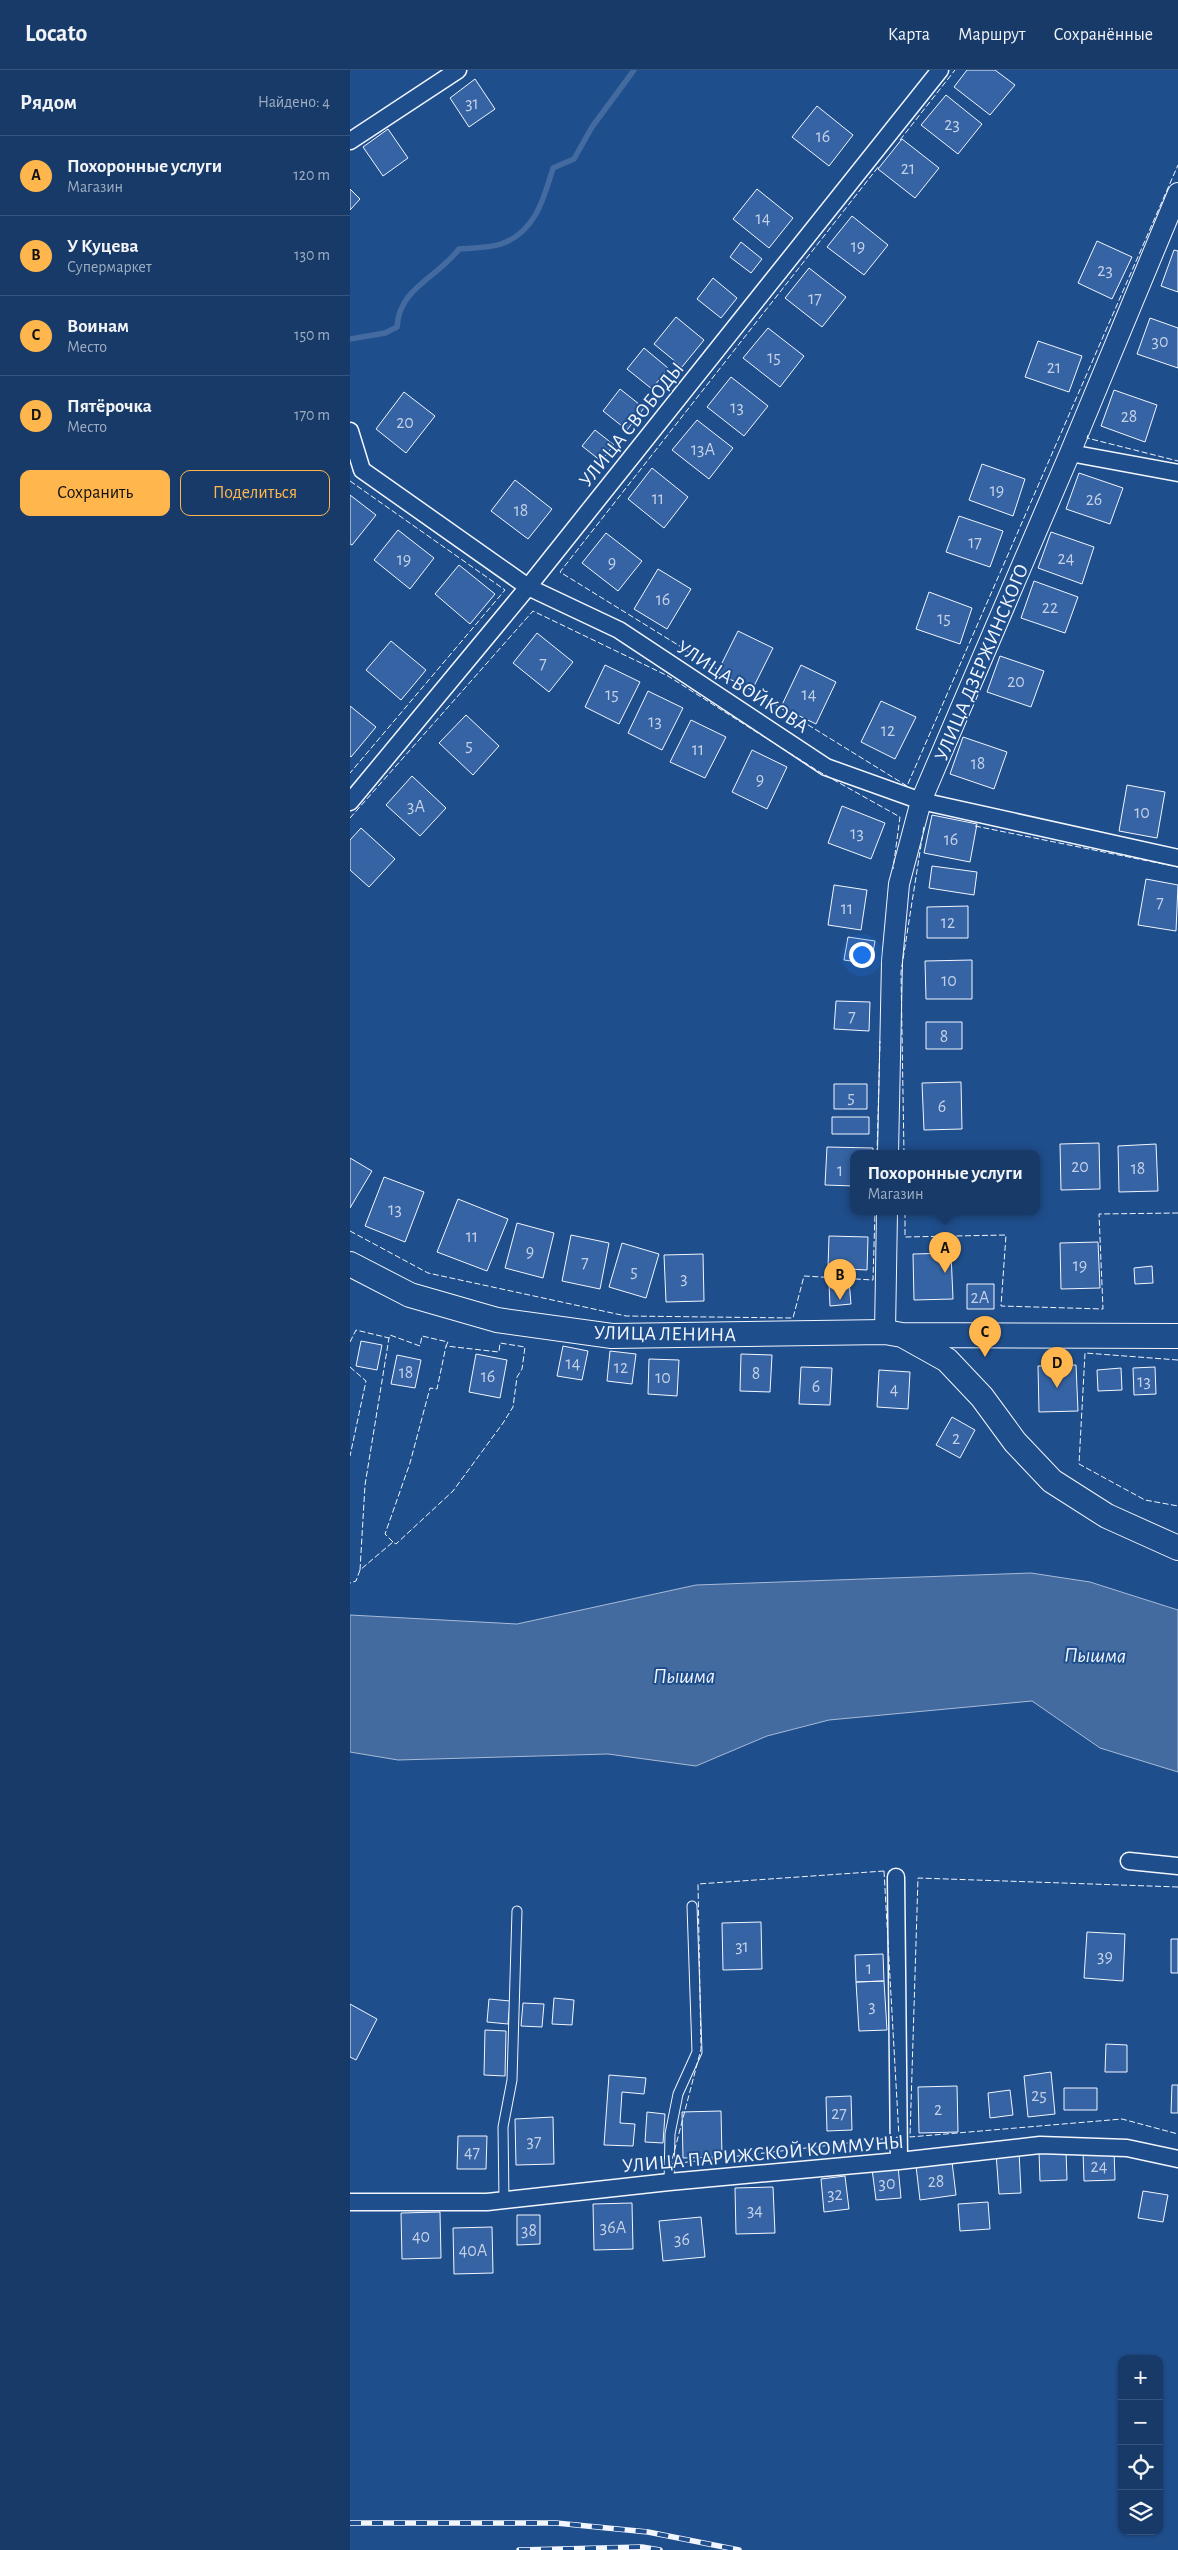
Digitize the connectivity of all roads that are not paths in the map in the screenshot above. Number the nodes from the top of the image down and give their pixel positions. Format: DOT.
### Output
graph roads {
  1 [pos="458,70"];
  2 [pos="940,70"];
  3 [pos="350,141"];
  4 [pos="1178,193"];
  5 [pos="350,432"];
  6 [pos="1070,453"];
  7 [pos="1178,473"];
  8 [pos="528,587"];
  9 [pos="921,801"];
  10 [pos="350,802"];
  11 [pos="1178,858"];
  12 [pos="888,1150"];
  13 [pos="887,1215"];
  14 [pos="351,1267"];
  15 [pos="894,1334"];
  16 [pos="1178,1336"];
  17 [pos="1178,1548"];
  18 [pos="1129,1861"];
  19 [pos="1178,1866"];
  20 [pos="896,1877"];
  21 [pos="692,1906"];
  22 [pos="517,1911"];
  23 [pos="1178,2159"];
  24 [pos="900,2161"];
  25 [pos="669,2182"];
  26 [pos="504,2200"];
  27 [pos="350,2202"];
  1 -- 3 [label="street"];
  2 -- 8 [label="street, УЛИЦА СВОБОДЫ"];
  4 -- 6 [label="street, УЛИЦА ДЗЕРЖИНСКОГО"];
  5 -- 8 [label="street, УЛИЦА ВОЙКОВА"];
  6 -- 7 [label="street"];
  6 -- 9 [label="street, УЛИЦА ДЗЕРЖИНСКОГО"];
  8 -- 9 [label="street, УЛИЦА ВОЙКОВА"];
  8 -- 10 [label="street, УЛИЦА СВОБОДЫ"];
  9 -- 11 [label="street, УЛИЦА ВОЙКОВА"];
  9 -- 12 [label="street, УЛИЦА ДЗЕРЖИНСКОГО"];
  13 -- 15 [label="street"];
  14 -- 15 [label="main road, УЛИЦА ЛЕНИНА"];
  15 -- 16 [label="main road, УЛИЦА ЛЕНИНА"];
  15 -- 17 [label="main road"];
  18 -- 19 [label="street"];
  20 -- 24 [label="street"];
  21 -- 25 [label="lane"];
  22 -- 26 [label="lane"];
  23 -- 24 [label="street, УЛИЦА ПАРИЖСКОЙ КОММУНЫ"];
  24 -- 25 [label="street, УЛИЦА ПАРИЖСКОЙ КОММУНЫ"];
  25 -- 26 [label="street, УЛИЦА ПАРИЖСКОЙ КОММУНЫ"];
  26 -- 27 [label="street, УЛИЦА ПАРИЖСКОЙ КОММУНЫ"];
}
